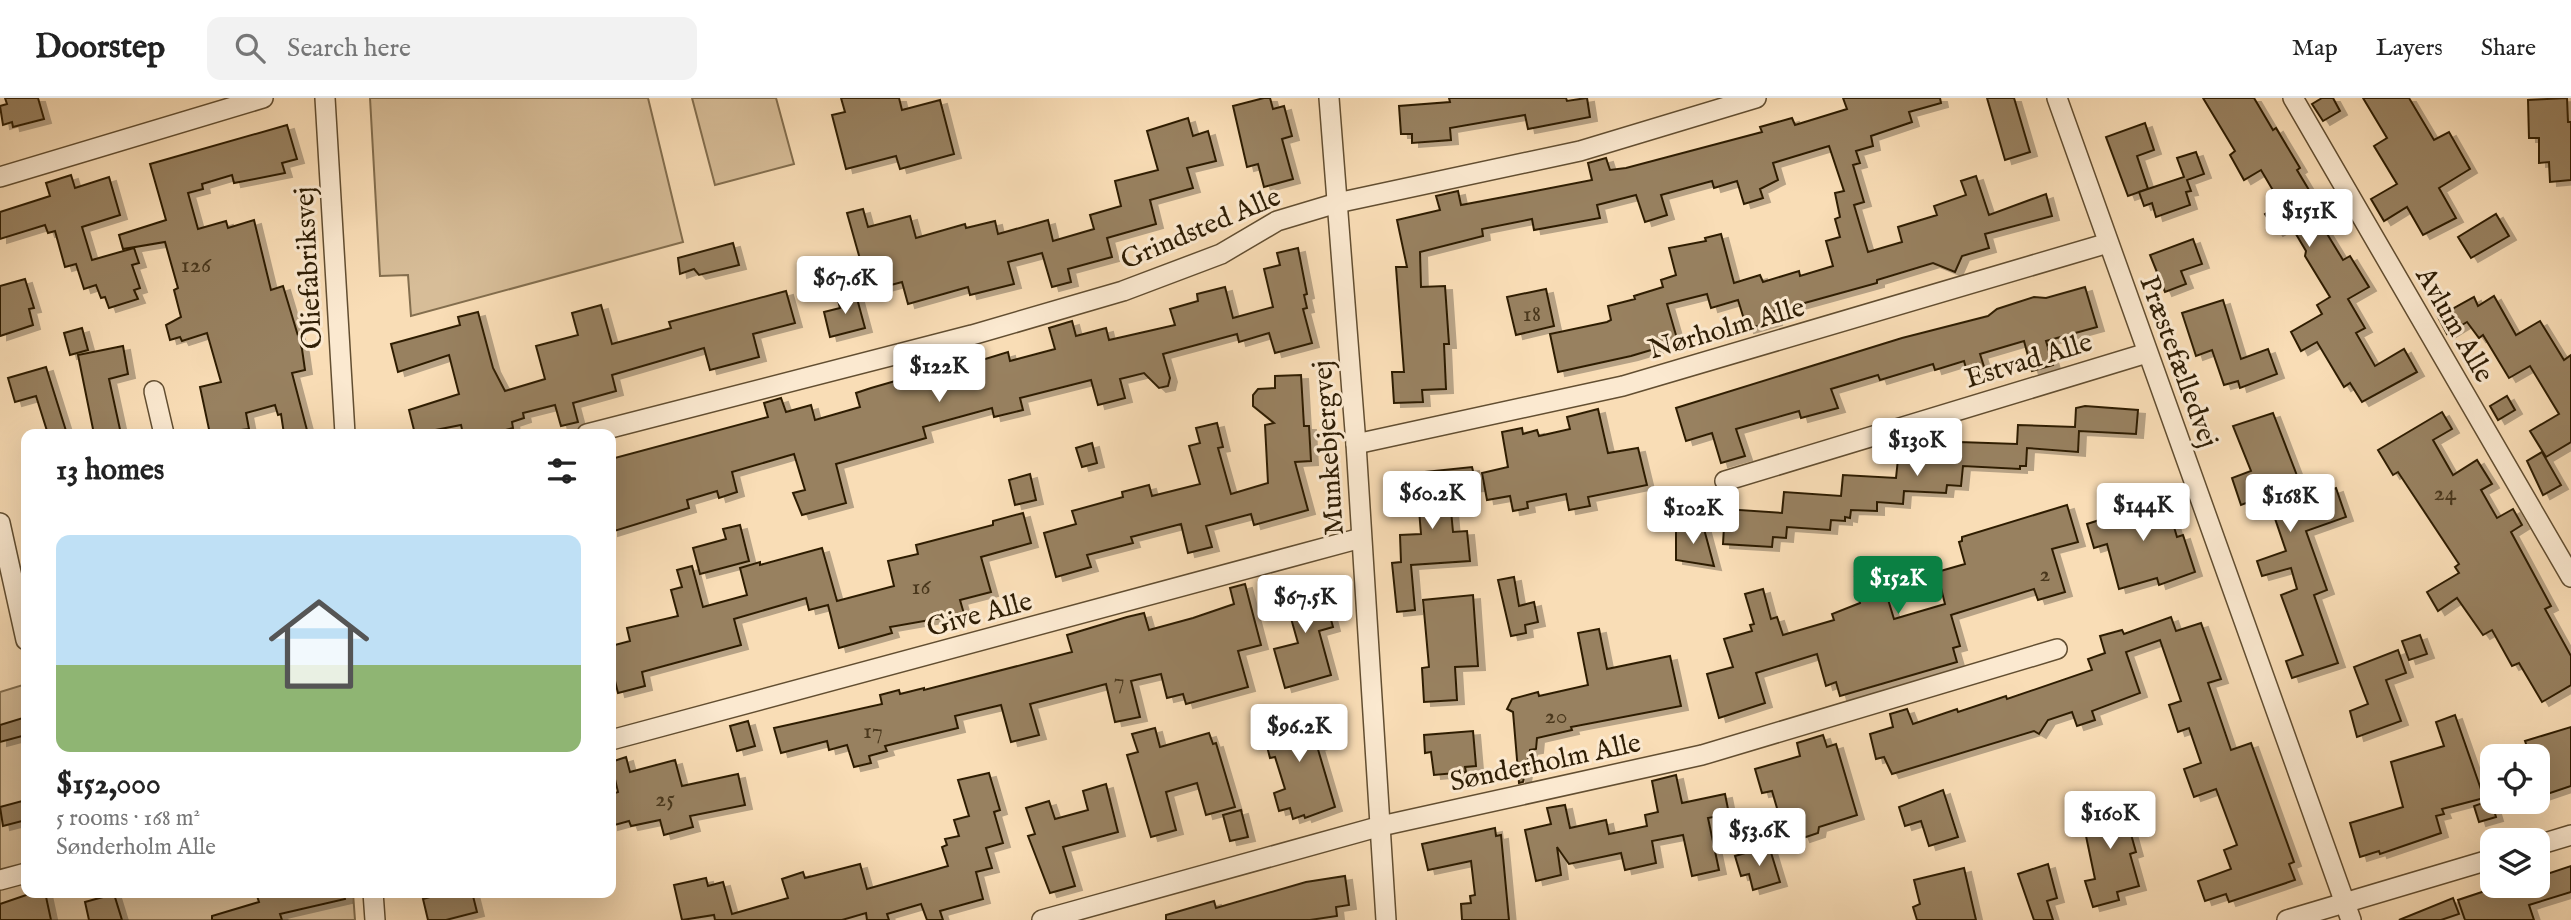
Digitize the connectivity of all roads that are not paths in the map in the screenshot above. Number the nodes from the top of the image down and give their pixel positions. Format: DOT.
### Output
graph roads {
  1 [pos="263,98"];
  2 [pos="325,98"];
  3 [pos="1329,98"];
  4 [pos="1756,98"];
  5 [pos="2057,98"];
  6 [pos="2293,98"];
  7 [pos="0,177"];
  8 [pos="1337,202"];
  9 [pos="2108,243"];
  10 [pos="2147,353"];
  11 [pos="154,391"];
  12 [pos="163,429"];
  13 [pos="345,429"];
  14 [pos="606,429"];
  15 [pos="1356,444"];
  16 [pos="1725,481"];
  17 [pos="0,523"];
  18 [pos="1361,538"];
  19 [pos="2571,577"];
  20 [pos="20,587"];
  21 [pos="2057,649"];
  22 [pos="616,739"];
  23 [pos="1381,826"];
  24 [pos="2571,835"];
  25 [pos="2550,841"];
  26 [pos="2480,863"];
  27 [pos="21,874"];
  28 [pos="0,880"];
  29 [pos="373,898"];
  30 [pos="2348,911"];
  31 [pos="375,920"];
  32 [pos="1042,920"];
  33 [pos="1386,920"];
  34 [pos="2287,920"];
  1 -- 7 [label="street"];
  2 -- 13 [label="street, Oliefabriksvej"];
  3 -- 8 [label="street, Munkebjergvej"];
  4 -- 8 [label="street, Grindsted Alle"];
  5 -- 9 [label="street, Præstefælledvej"];
  6 -- 19 [label="street, Avlum Alle"];
  8 -- 14 [label="street, Grindsted Alle"];
  8 -- 15 [label="street, Munkebjergvej"];
  9 -- 10 [label="street, Præstefælledvej"];
  9 -- 15 [label="street, Nørholm Alle"];
  10 -- 16 [label="street, Estvad Alle"];
  10 -- 30 [label="street, Præstefælledvej"];
  11 -- 12 [label="street"];
  15 -- 18 [label="street, Munkebjergvej"];
  17 -- 20 [label="street"];
  18 -- 22 [label="street, Give Alle"];
  18 -- 23 [label="street, Munkebjergvej"];
  21 -- 23 [label="street, Sønderholm Alle"];
  23 -- 32 [label="street, Sønderholm Alle"];
  23 -- 33 [label="street, Munkebjergvej"];
  24 -- 25 [label="street"];
  26 -- 30 [label="street"];
  27 -- 28 [label="street"];
  29 -- 31 [label="street"];
  30 -- 34 [label="street"];
}
